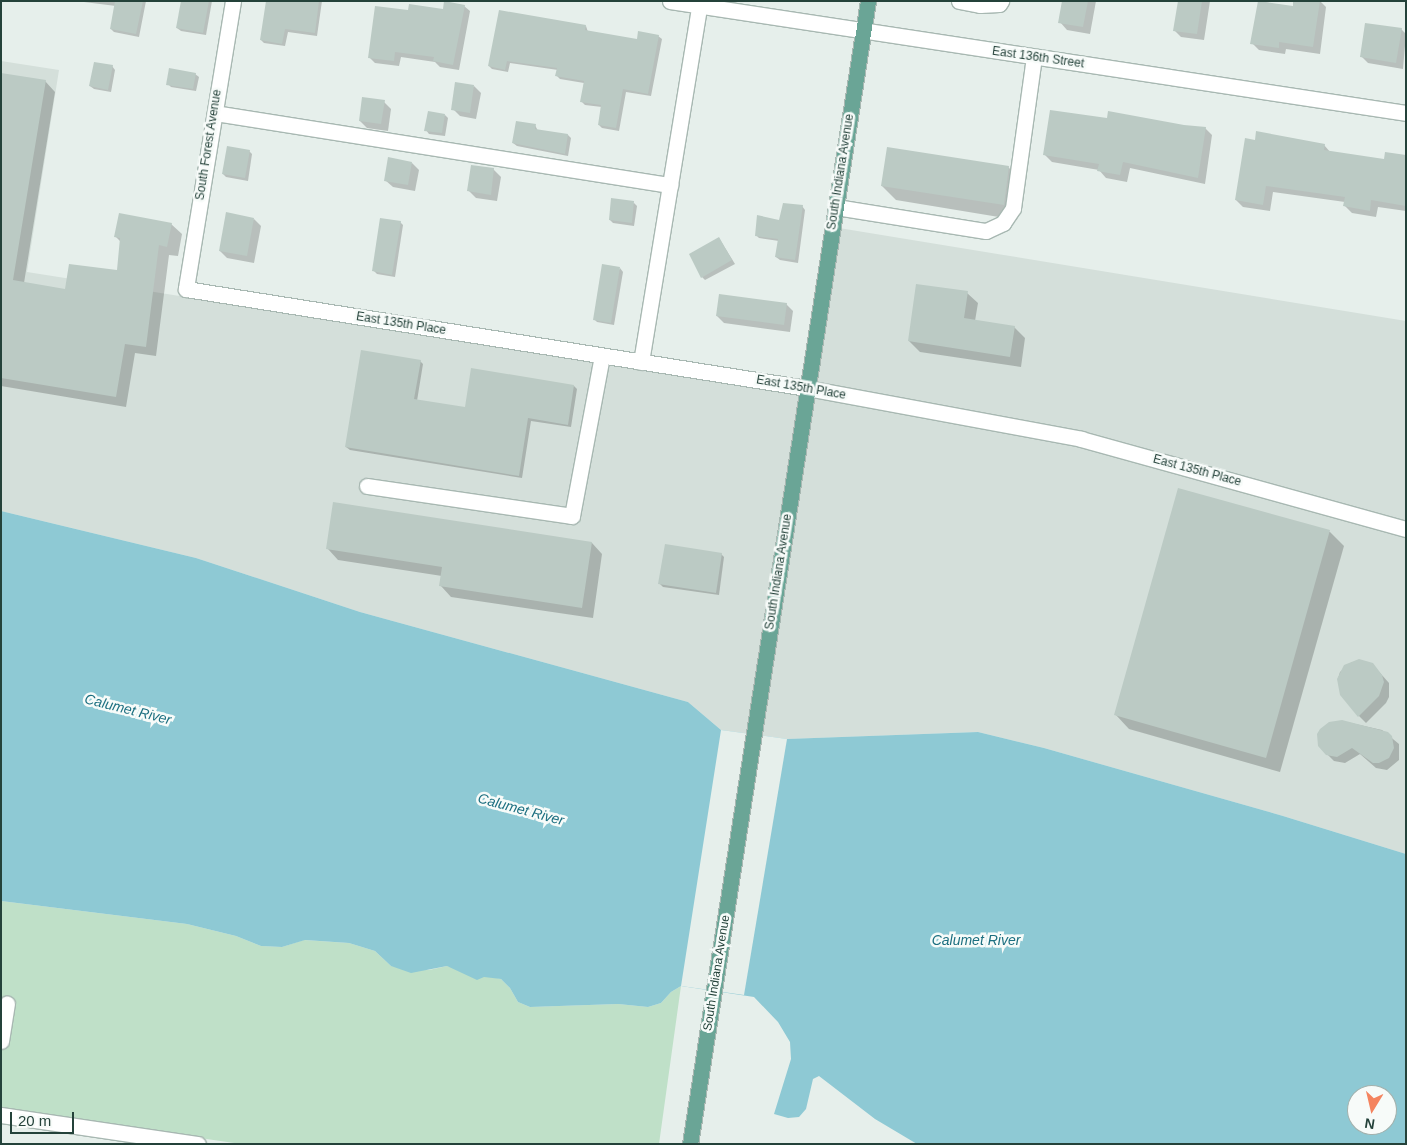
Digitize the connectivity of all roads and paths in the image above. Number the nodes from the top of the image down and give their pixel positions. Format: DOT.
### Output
graph roads {
  1 [pos="233,1"];
  2 [pos="670,1"];
  3 [pos="868,1"];
  4 [pos="959,1"];
  5 [pos="1001,1"];
  6 [pos="699,6"];
  7 [pos="864,32"];
  8 [pos="1034,57"];
  9 [pos="215,113"];
  10 [pos="1406,113"];
  11 [pos="670,185"];
  12 [pos="836,207"];
  13 [pos="186,289"];
  14 [pos="602,356"];
  15 [pos="641,362"];
  16 [pos="807,388"];
  17 [pos="367,486"];
  18 [pos="1406,529"];
  19 [pos="7,1003"];
  20 [pos="1,1041"];
  21 [pos="1,1114"];
  22 [pos="198,1144"];
  23 [pos="690,1144"];
  1 -- 9 [label="street, South Forest Avenue"];
  2 -- 6 [label="street, East 136th Street"];
  3 -- 7 [label="main road, South Indiana Avenue"];
  4 -- 5 [label="street"];
  6 -- 7 [label="street, East 136th Street"];
  6 -- 11 [label="street"];
  7 -- 8 [label="street, East 136th Street"];
  7 -- 12 [label="main road, South Indiana Avenue"];
  8 -- 10 [label="street, East 136th Street"];
  8 -- 12 [label="street"];
  9 -- 11 [label="street"];
  9 -- 13 [label="street, South Forest Avenue"];
  11 -- 15 [label="street"];
  12 -- 16 [label="main road, South Indiana Avenue"];
  13 -- 14 [label="street, East 135th Place"];
  14 -- 15 [label="street, East 135th Place"];
  14 -- 17 [label="street"];
  15 -- 16 [label="street, East 135th Place"];
  16 -- 18 [label="street, East 135th Place"];
  16 -- 23 [label="main road, South Indiana Avenue"];
  19 -- 20 [label="street"];
  21 -- 22 [label="street"];
}
